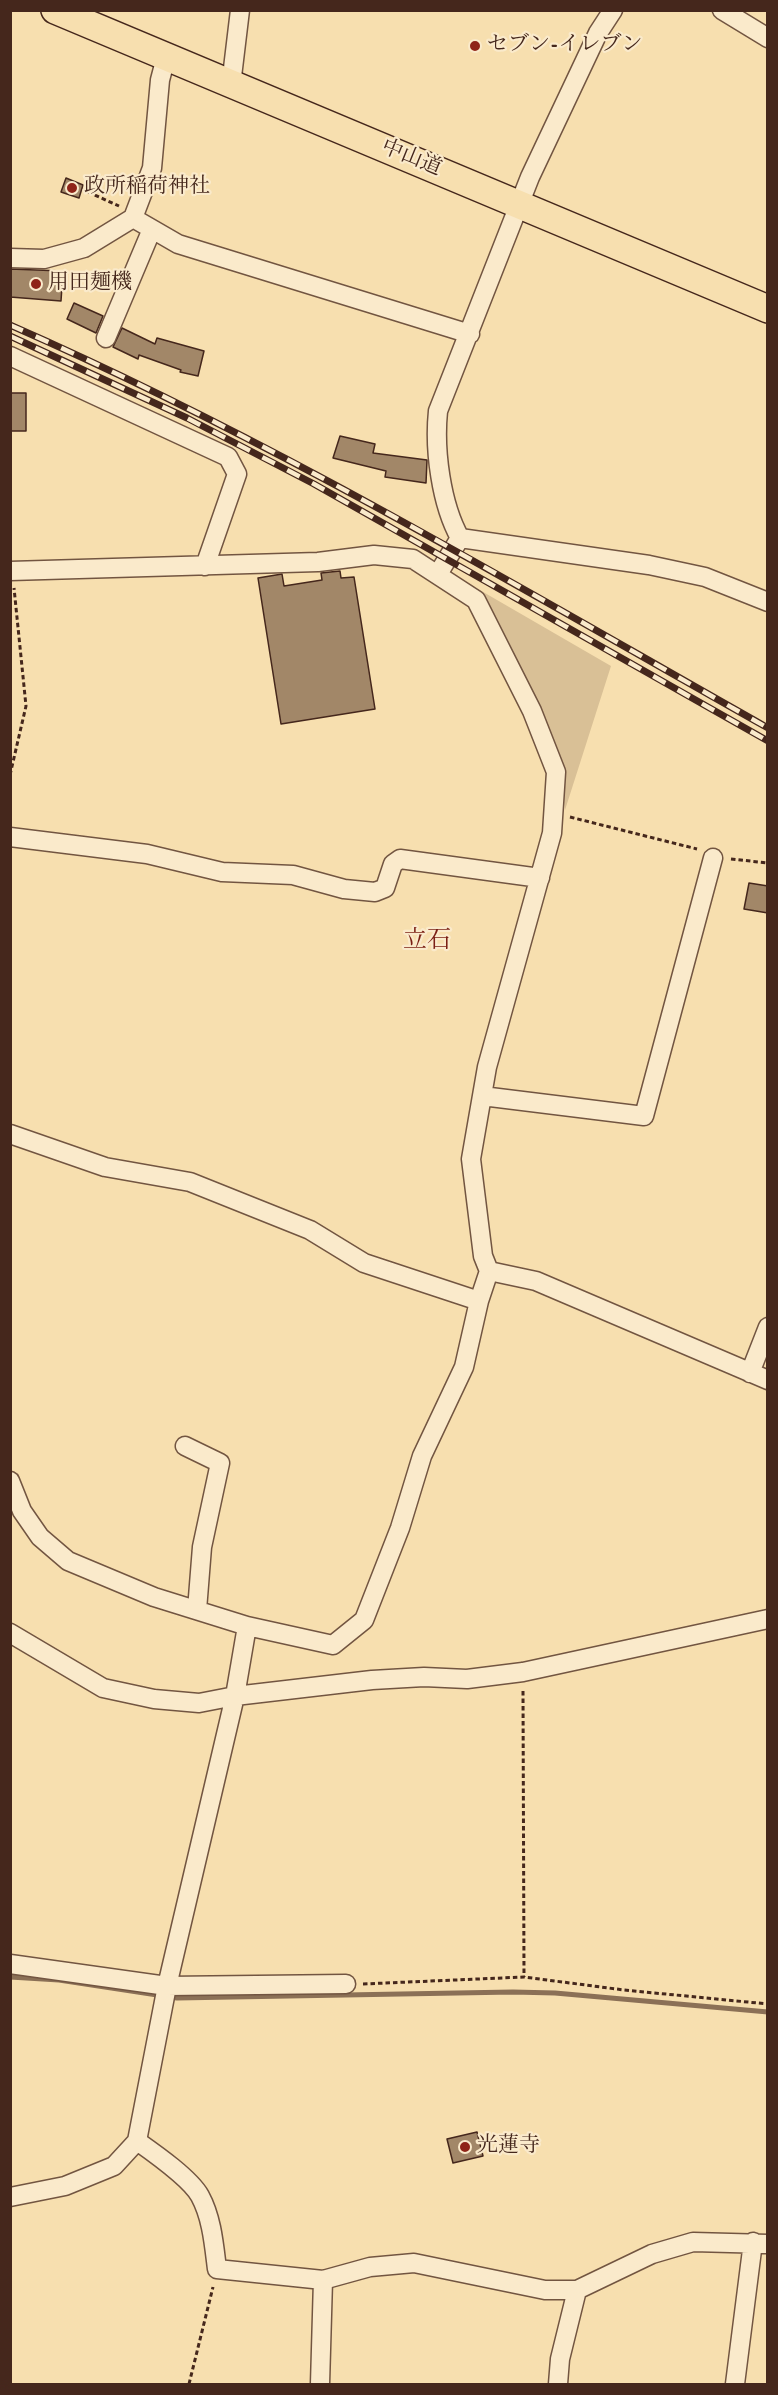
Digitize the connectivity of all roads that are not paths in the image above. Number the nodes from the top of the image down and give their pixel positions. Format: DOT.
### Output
graph roads {
  1 [pos="55,10"];
  2 [pos="240,10"];
  3 [pos="613,10"];
  4 [pos="722,10"];
  5 [pos="768,38"];
  6 [pos="166,57"];
  7 [pos="231,85"];
  8 [pos="520,204"];
  9 [pos="134,216"];
  10 [pos="152,229"];
  11 [pos="10,258"];
  12 [pos="768,309"];
  13 [pos="470,334"];
  14 [pos="106,338"];
  15 [pos="10,357"];
  16 [pos="460,538"];
  17 [pos="205,566"];
  18 [pos="11,571"];
  19 [pos="438,574"];
  20 [pos="768,602"];
  21 [pos="10,837"];
  22 [pos="713,858"];
  23 [pos="540,878"];
  24 [pos="482,1096"];
  25 [pos="10,1134"];
  26 [pos="489,1271"];
  27 [pos="479,1301"];
  28 [pos="768,1326"];
  29 [pos="750,1373"];
  30 [pos="768,1380"];
  31 [pos="185,1446"];
  32 [pos="10,1481"];
  33 [pos="196,1610"];
  34 [pos="768,1619"];
  35 [pos="247,1626"];
  36 [pos="10,1633"];
  37 [pos="235,1696"];
  38 [pos="10,1964"];
  39 [pos="346,1984"];
  40 [pos="167,1986"];
  41 [pos="137,2141"];
  42 [pos="10,2197"];
  43 [pos="760,2243"];
  44 [pos="323,2280"];
  45 [pos="577,2290"];
  46 [pos="320,2379"];
  47 [pos="558,2385"];
  48 [pos="735,2385"];
  1 -- 6 [label="highway, 中山道"];
  2 -- 7 [label="street"];
  3 -- 8 [label="street"];
  4 -- 5 [label="street"];
  6 -- 7 [label="highway, 中山道"];
  6 -- 9 [label="street"];
  7 -- 8 [label="highway, 中山道"];
  8 -- 12 [label="highway, 中山道"];
  8 -- 13 [label="street"];
  9 -- 10 [label="street"];
  9 -- 11 [label="street"];
  10 -- 13 [label="street"];
  10 -- 14 [label="street"];
  13 -- 16 [label="street"];
  15 -- 17 [label="street"];
  16 -- 19 [label="street"];
  16 -- 20 [label="street"];
  17 -- 18 [label="street"];
  17 -- 19 [label="street"];
  19 -- 23 [label="street"];
  21 -- 23 [label="street"];
  22 -- 24 [label="street"];
  23 -- 24 [label="street"];
  24 -- 26 [label="street"];
  25 -- 27 [label="street"];
  26 -- 27 [label="street"];
  26 -- 29 [label="street"];
  27 -- 35 [label="street"];
  28 -- 29 [label="street"];
  29 -- 30 [label="street"];
  31 -- 33 [label="street"];
  32 -- 33 [label="street"];
  33 -- 35 [label="street"];
  34 -- 37 [label="street"];
  35 -- 37 [label="street"];
  36 -- 37 [label="street"];
  37 -- 40 [label="street"];
  38 -- 40 [label="street"];
  39 -- 40 [label="street"];
  40 -- 41 [label="street"];
  41 -- 42 [label="street"];
  41 -- 44 [label="street"];
  43 -- 45 [label="street"];
  43 -- 48 [label="street"];
  44 -- 45 [label="street"];
  44 -- 46 [label="street"];
  45 -- 47 [label="street"];
}
